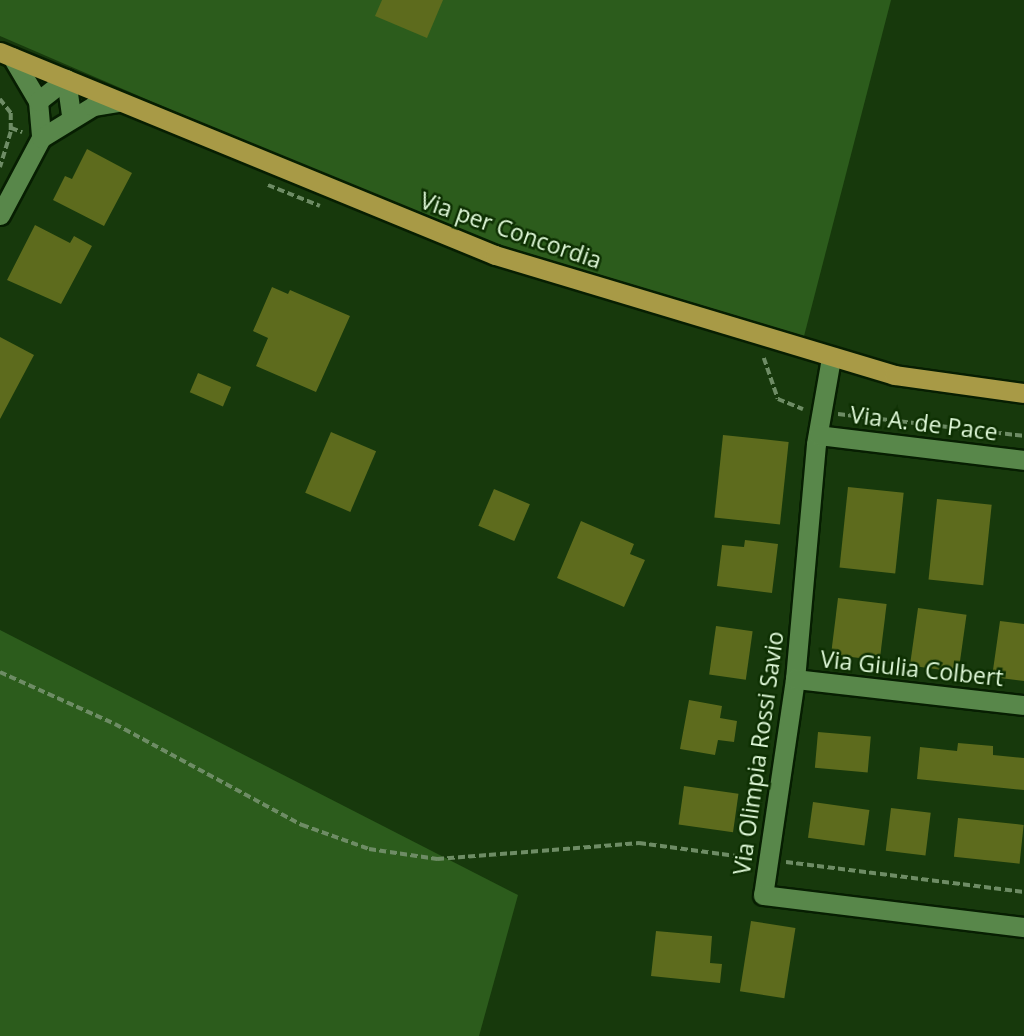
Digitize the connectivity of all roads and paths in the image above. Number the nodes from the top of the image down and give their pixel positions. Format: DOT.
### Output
graph roads {
  1 [pos="6,54"];
  2 [pos="66,79"];
  3 [pos="0,99"];
  4 [pos="38,101"];
  5 [pos="119,102"];
  6 [pos="71,116"];
  7 [pos="41,138"];
  8 [pos="0,167"];
  9 [pos="0,215"];
  10 [pos="831,358"];
  11 [pos="1024,393"];
  12 [pos="818,435"];
  13 [pos="1024,460"];
  14 [pos="0,672"];
  15 [pos="795,679"];
  16 [pos="1024,705"];
  17 [pos="768,860"];
  18 [pos="1024,892"];
  19 [pos="1024,927"];
  1 -- 2 [label="main road, Via per Concordia"];
  1 -- 4 [label="street"];
  2 -- 4 [label="street"];
  2 -- 5 [label="main road, Via per Concordia"];
  2 -- 6 [label="street"];
  3 -- 8 [label="path"];
  4 -- 7 [label="street"];
  5 -- 6 [label="street"];
  5 -- 10 [label="main road, Via per Concordia"];
  6 -- 7 [label="street"];
  7 -- 9 [label="street"];
  10 -- 11 [label="main road, Via per Concordia"];
  10 -- 12 [label="street, Via Olimpia Rossi Savio"];
  12 -- 13 [label="street, Via A. de Pace"];
  12 -- 15 [label="street, Via Olimpia Rossi Savio"];
  14 -- 17 [label="path"];
  15 -- 16 [label="street, Via Giulia Colbert"];
  15 -- 17 [label="street, Via Olimpia Rossi Savio"];
  17 -- 18 [label="path"];
  17 -- 19 [label="street, Via Olimpia Rossi Savio"];
}
